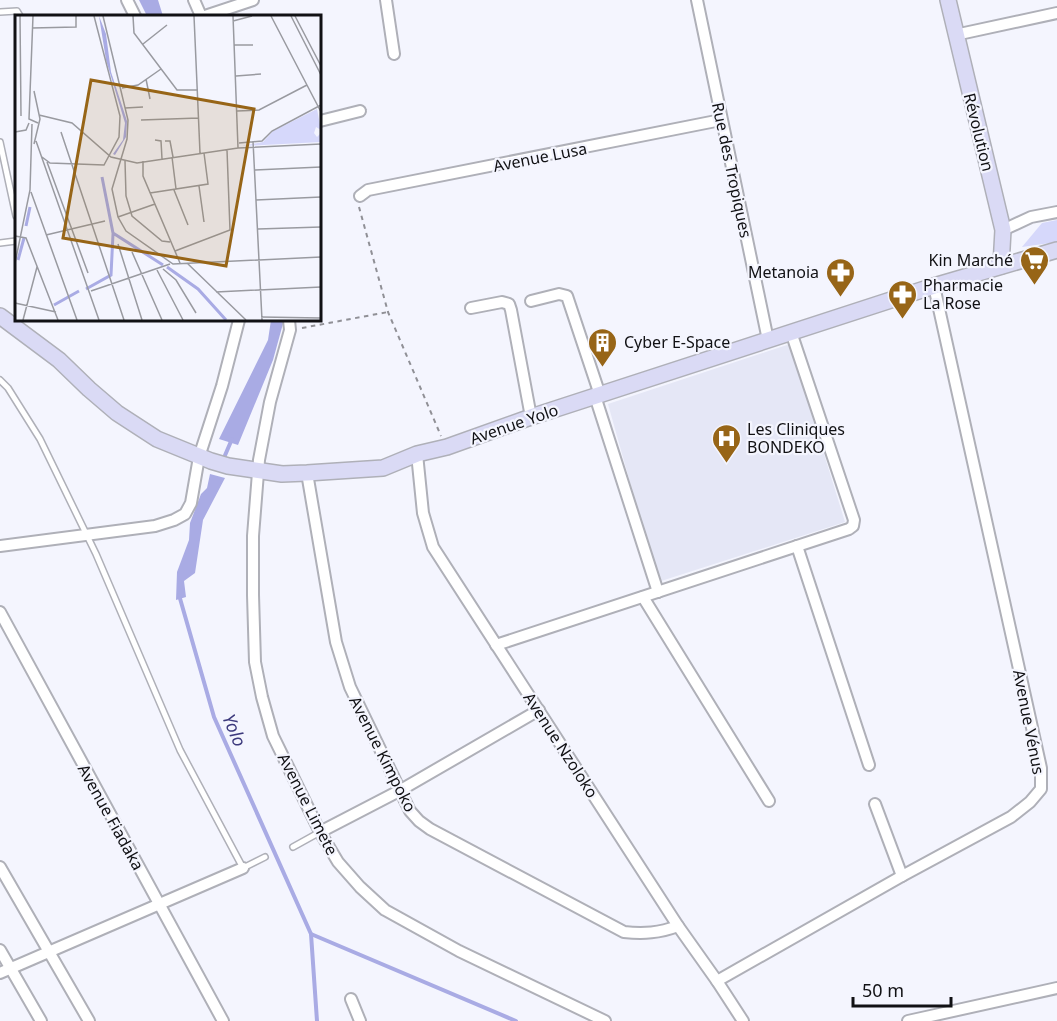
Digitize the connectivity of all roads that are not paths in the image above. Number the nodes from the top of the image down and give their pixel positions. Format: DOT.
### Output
graph roads {
  1 [pos="127,0"];
  2 [pos="194,0"];
  3 [pos="253,0"];
  4 [pos="386,0"];
  5 [pos="697,0"];
  6 [pos="948,0"];
  7 [pos="0,12"];
  8 [pos="1057,13"];
  9 [pos="19,15"];
  10 [pos="134,15"];
  11 [pos="202,15"];
  12 [pos="206,15"];
  13 [pos="955,35"];
  14 [pos="393,54"];
  15 [pos="360,111"];
  16 [pos="721,120"];
  17 [pos="321,121"];
  18 [pos="0,142"];
  19 [pos="360,196"];
  20 [pos="15,211"];
  21 [pos="1057,212"];
  22 [pos="1003,230"];
  23 [pos="15,241"];
  24 [pos="0,243"];
  25 [pos="1057,250"];
  26 [pos="1002,266"];
  27 [pos="934,286"];
  28 [pos="531,301"];
  29 [pos="471,308"];
  30 [pos="0,316"];
  31 [pos="239,321"];
  32 [pos="290,325"];
  33 [pos="791,332"];
  34 [pos="768,340"];
  35 [pos="0,380"];
  36 [pos="598,396"];
  37 [pos="531,417"];
  38 [pos="417,454"];
  39 [pos="205,459"];
  40 [pos="258,472"];
  41 [pos="307,473"];
  42 [pos="86,534"];
  43 [pos="0,546"];
  44 [pos="797,546"];
  45 [pos="658,592"];
  46 [pos="643,597"];
  47 [pos="0,612"];
  48 [pos="496,645"];
  49 [pos="539,710"];
  50 [pos="869,765"];
  51 [pos="399,790"];
  52 [pos="769,801"];
  53 [pos="876,804"];
  54 [pos="320,832"];
  55 [pos="292,848"];
  56 [pos="265,857"];
  57 [pos="0,867"];
  58 [pos="243,868"];
  59 [pos="902,876"];
  60 [pos="158,904"];
  61 [pos="678,926"];
  62 [pos="0,950"];
  63 [pos="49,951"];
  64 [pos="5,971"];
  65 [pos="717,981"];
  66 [pos="1057,988"];
  67 [pos="351,999"];
  68 [pos="41,1021"];
  69 [pos="89,1021"];
  70 [pos="223,1021"];
  71 [pos="360,1021"];
  72 [pos="605,1021"];
  73 [pos="743,1021"];
  74 [pos="908,1021"];
  1 -- 10 [label="street"];
  2 -- 11 [label="street"];
  3 -- 12 [label="street"];
  4 -- 14 [label="street"];
  5 -- 16 [label="street, Rue des Tropiques"];
  6 -- 13 [label="street, Révolution"];
  7 -- 9 [label="lane"];
  8 -- 13 [label="street"];
  13 -- 22 [label="street, Révolution"];
  15 -- 17 [label="street"];
  16 -- 19 [label="street, Avenue Lusa"];
  16 -- 34 [label="street, Rue des Tropiques"];
  18 -- 20 [label="lane"];
  21 -- 22 [label="street"];
  22 -- 26 [label="street, Révolution"];
  23 -- 24 [label="lane"];
  25 -- 26 [label="street, Avenue Yolo"];
  26 -- 27 [label="street, Avenue Yolo"];
  27 -- 33 [label="street, Avenue Yolo"];
  27 -- 59 [label="street, Avenue Vénus"];
  28 -- 36 [label="street"];
  29 -- 37 [label="street"];
  30 -- 39 [label="street, Avenue Yolo"];
  31 -- 39 [label="street"];
  32 -- 40 [label="street, Avenue Limete"];
  33 -- 34 [label="street, Avenue Yolo"];
  33 -- 44 [label="street"];
  34 -- 36 [label="street, Avenue Yolo"];
  35 -- 42 [label="lane"];
  36 -- 37 [label="street, Avenue Yolo"];
  36 -- 45 [label="street"];
  37 -- 38 [label="street, Avenue Yolo"];
  38 -- 41 [label="street, Avenue Yolo"];
  38 -- 48 [label="street, Avenue Nzoloko"];
  39 -- 40 [label="street, Avenue Yolo"];
  39 -- 42 [label="street"];
  40 -- 41 [label="street, Avenue Yolo"];
  40 -- 54 [label="street, Avenue Limete"];
  41 -- 51 [label="street, Avenue Kimpoko"];
  42 -- 43 [label="street"];
  42 -- 58 [label="lane"];
  44 -- 45 [label="street"];
  44 -- 50 [label="street"];
  45 -- 46 [label="street"];
  46 -- 48 [label="street"];
  46 -- 52 [label="street"];
  47 -- 60 [label="street, Avenue Fiadaka"];
  48 -- 49 [label="street, Avenue Nzoloko"];
  49 -- 51 [label="street"];
  49 -- 61 [label="street, Avenue Nzoloko"];
  51 -- 54 [label="street"];
  51 -- 61 [label="street, Avenue Kimpoko"];
  53 -- 59 [label="street"];
  54 -- 55 [label="lane"];
  54 -- 72 [label="street, Avenue Limete"];
  56 -- 58 [label="lane"];
  57 -- 63 [label="street"];
  58 -- 60 [label="street"];
  59 -- 65 [label="street, Avenue Vénus"];
  60 -- 63 [label="street"];
  60 -- 70 [label="street, Avenue Fiadaka"];
  61 -- 65 [label="street, Avenue Nzoloko"];
  62 -- 64 [label="street"];
  63 -- 64 [label="street"];
  63 -- 69 [label="street"];
  64 -- 68 [label="street"];
  65 -- 73 [label="street, Avenue Nzoloko"];
  66 -- 74 [label="street"];
  67 -- 71 [label="street"];
}
